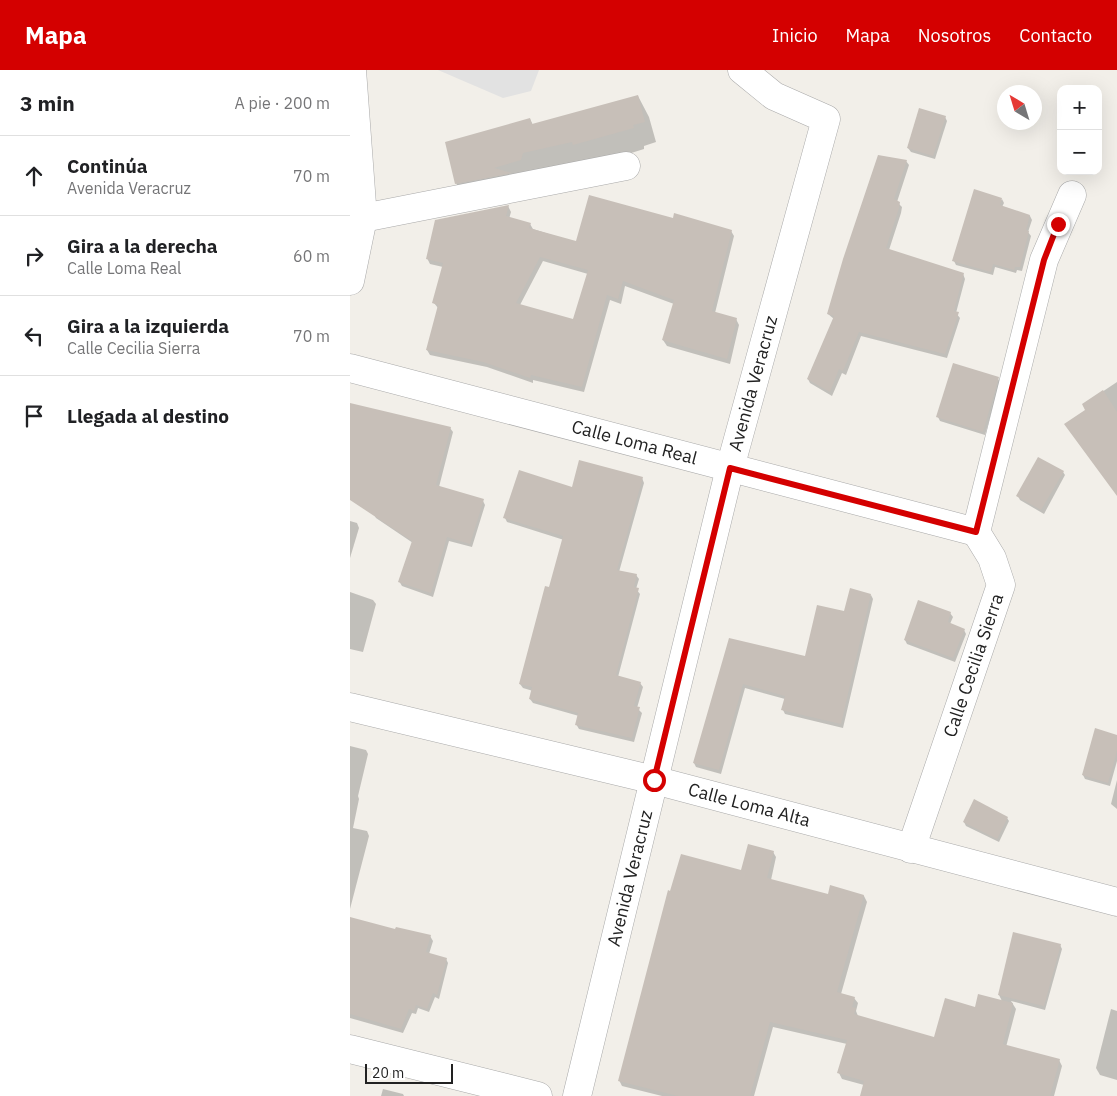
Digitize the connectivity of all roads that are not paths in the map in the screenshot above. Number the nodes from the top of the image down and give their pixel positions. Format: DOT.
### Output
graph roads {
  1 [pos="352,70"];
  2 [pos="742,70"];
  3 [pos="626,166"];
  4 [pos="1072,195"];
  5 [pos="363,218"];
  6 [pos="350,281"];
  7 [pos="350,368"];
  8 [pos="730,468"];
  9 [pos="976,532"];
  10 [pos="350,707"];
  11 [pos="654,780"];
  12 [pos="911,849"];
  13 [pos="1117,902"];
  14 [pos="350,1049"];
  15 [pos="538,1096"];
  16 [pos="577,1096"];
  1 -- 5 [label="street"];
  2 -- 8 [label="street, Avenida Veracruz"];
  3 -- 5 [label="street"];
  4 -- 9 [label="street"];
  5 -- 6 [label="street"];
  7 -- 8 [label="street, Calle Loma Real"];
  8 -- 9 [label="street, Calle Loma Real"];
  8 -- 11 [label="street, Avenida Veracruz"];
  9 -- 12 [label="street, Calle Cecilia Sierra"];
  10 -- 11 [label="street, Calle Loma Alta"];
  11 -- 12 [label="street, Calle Loma Alta"];
  11 -- 16 [label="street, Avenida Veracruz"];
  12 -- 13 [label="street, Calle Loma Alta"];
  14 -- 15 [label="street"];
}
